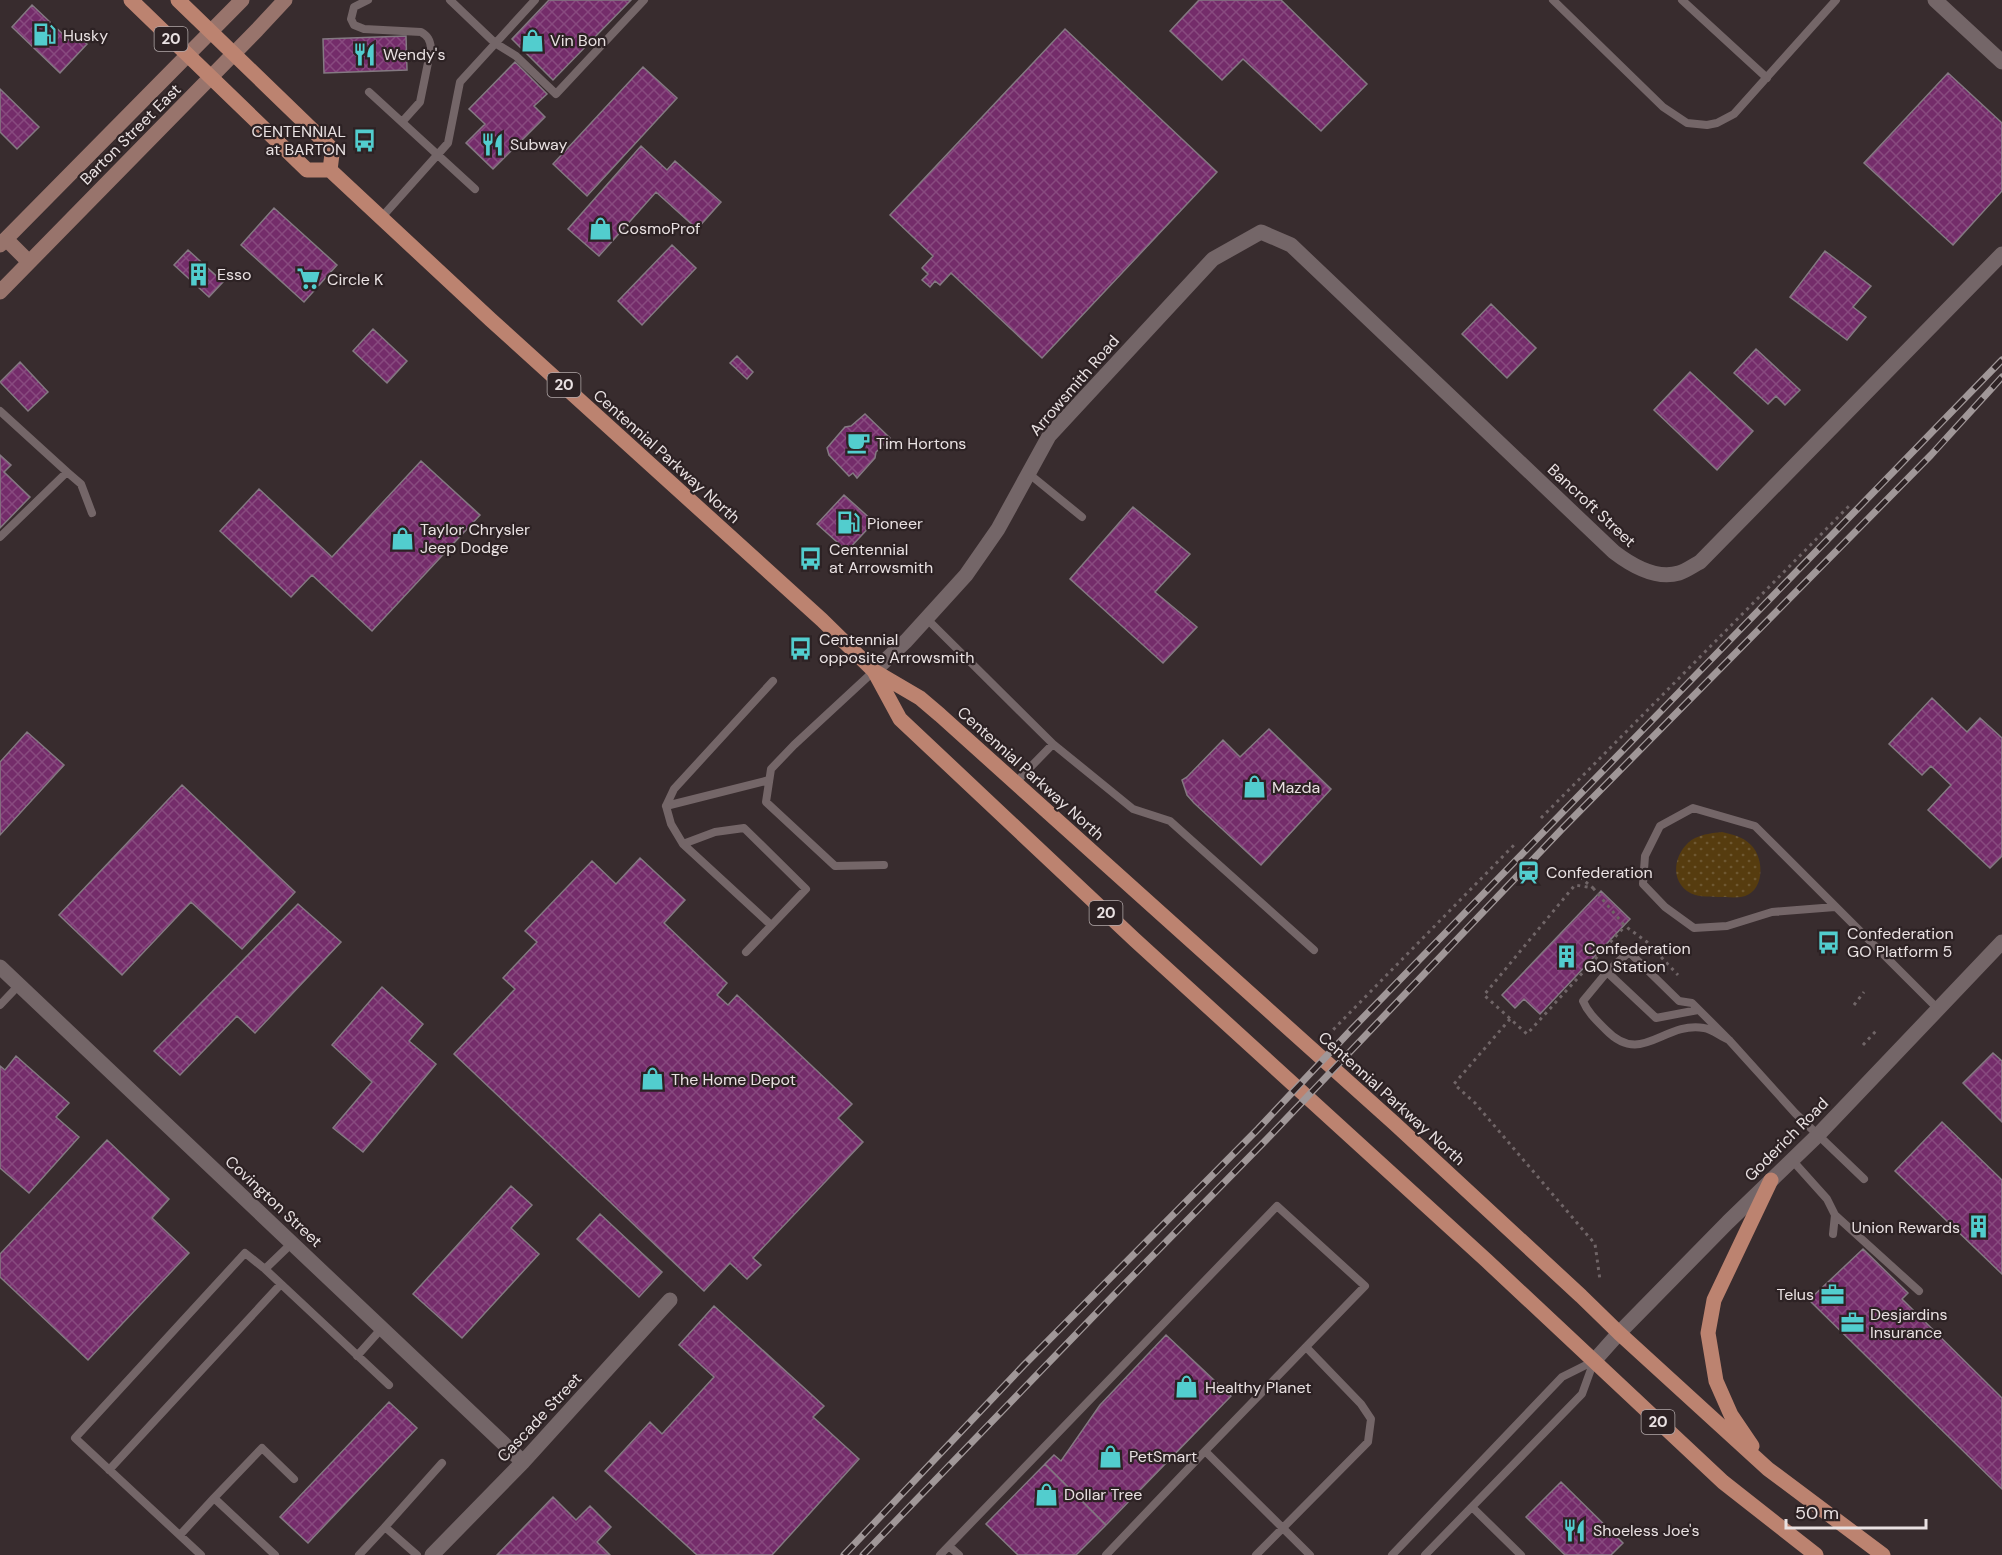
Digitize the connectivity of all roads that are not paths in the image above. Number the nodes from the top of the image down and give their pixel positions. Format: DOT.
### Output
graph roads {
  1 [pos="131,0"];
  2 [pos="178,0"];
  3 [pos="242,0"];
  4 [pos="285,0"];
  5 [pos="368,0"];
  6 [pos="450,0"];
  7 [pos="535,0"];
  8 [pos="644,0"];
  9 [pos="1554,0"];
  10 [pos="1682,0"];
  11 [pos="1836,0"];
  12 [pos="1935,0"];
  13 [pos="210,32"];
  14 [pos="495,44"];
  15 [pos="233,54"];
  16 [pos="188,55"];
  17 [pos="2002,62"];
  18 [pos="211,77"];
  19 [pos="1767,78"];
  20 [pos="369,92"];
  21 [pos="402,122"];
  22 [pos="437,155"];
  23 [pos="330,170"];
  24 [pos="475,189"];
  25 [pos="381,218"];
  26 [pos="1261,232"];
  27 [pos="3,242"];
  28 [pos="2002,254"];
  29 [pos="29,262"];
  30 [pos="0,292"];
  31 [pos="0,411"];
  32 [pos="67,472"];
  33 [pos="1028,472"];
  34 [pos="93,513"];
  35 [pos="1082,517"];
  36 [pos="0,537"];
  37 [pos="927,619"];
  38 [pos="874,671"];
  39 [pos="773,681"];
  40 [pos="1053,744"];
  41 [pos="770,780"];
  42 [pos="1015,783"];
  43 [pos="666,806"];
  44 [pos="683,844"];
  45 [pos="884,865"];
  46 [pos="1835,907"];
  47 [pos="771,925"];
  48 [pos="2002,942"];
  49 [pos="1314,950"];
  50 [pos="746,952"];
  51 [pos="0,967"];
  52 [pos="1607,972"];
  53 [pos="19,985"];
  54 [pos="0,1005"];
  55 [pos="1698,1010"];
  56 [pos="1939,1010"];
  57 [pos="1729,1040"];
  58 [pos="1818,1135"];
  59 [pos="1792,1160"];
  60 [pos="1771,1179"];
  61 [pos="1864,1179"];
  62 [pos="1835,1215"];
  63 [pos="1833,1234"];
  64 [pos="292,1243"];
  65 [pos="265,1269"];
  66 [pos="281,1284"];
  67 [pos="1918,1291"];
  68 [pos="670,1300"];
  69 [pos="382,1328"];
  70 [pos="1618,1333"];
  71 [pos="1306,1347"];
  72 [pos="357,1356"];
  73 [pos="1594,1361"];
  74 [pos="389,1385"];
  75 [pos="1205,1451"];
  76 [pos="523,1462"];
  77 [pos="442,1463"];
  78 [pos="1768,1469"];
  79 [pos="109,1470"];
  80 [pos="294,1479"];
  81 [pos="214,1498"];
  82 [pos="1472,1508"];
  83 [pos="385,1527"];
  84 [pos="1282,1527"];
  85 [pos="180,1535"];
  86 [pos="949,1546"];
  87 [pos="201,1555"];
  88 [pos="275,1555"];
  89 [pos="360,1555"];
  90 [pos="417,1555"];
  91 [pos="432,1555"];
  92 [pos="940,1555"];
  93 [pos="959,1555"];
  94 [pos="1106,1555"];
  95 [pos="1256,1555"];
  96 [pos="1310,1555"];
  97 [pos="1392,1555"];
  98 [pos="1425,1555"];
  99 [pos="1521,1555"];
  100 [pos="1816,1555"];
  101 [pos="1882,1555"];
  1 -- 16 [label="main road, 20"];
  2 -- 13 [label="main road, 20"];
  3 -- 13 [label="main road, Barton Street East"];
  4 -- 15 [label="main road, Barton Street East"];
  5 -- 21 [label="lane"];
  6 -- 14 [label="lane"];
  7 -- 14 [label="lane"];
  8 -- 14 [label="lane"];
  9 -- 19 [label="lane"];
  10 -- 19 [label="lane"];
  11 -- 19 [label="lane"];
  12 -- 17 [label="street"];
  13 -- 15 [label="main road, 20"];
  13 -- 16 [label="main road, Barton Street East"];
  14 -- 22 [label="lane"];
  15 -- 18 [label="main road, Barton Street East"];
  15 -- 23 [label="main road, 20"];
  16 -- 18 [label="main road, 20"];
  16 -- 27 [label="main road, Barton Street East"];
  18 -- 23 [label="main road, 20"];
  18 -- 29 [label="main road, Barton Street East"];
  20 -- 21 [label="lane"];
  21 -- 22 [label="lane"];
  22 -- 24 [label="lane"];
  22 -- 25 [label="lane"];
  23 -- 25 [label="main road, Centennial Parkway North / 20"];
  25 -- 38 [label="main road, Centennial Parkway North / 20"];
  26 -- 28 [label="street, Bancroft Street"];
  26 -- 33 [label="street, Arrowsmith Road"];
  27 -- 29 [label="main road"];
  29 -- 30 [label="main road, Barton Street East"];
  31 -- 32 [label="lane"];
  32 -- 34 [label="lane"];
  32 -- 36 [label="lane"];
  33 -- 35 [label="lane"];
  33 -- 37 [label="street, Arrowsmith Road"];
  37 -- 38 [label="street, Arrowsmith Road"];
  37 -- 40 [label="lane"];
  38 -- 41 [label="lane"];
  38 -- 42 [label="main road, Centennial Parkway North / 20"];
  38 -- 73 [label="main road, Centennial Parkway North / 20"];
  39 -- 43 [label="lane"];
  40 -- 42 [label="lane"];
  40 -- 49 [label="lane"];
  41 -- 43 [label="lane"];
  41 -- 45 [label="lane"];
  42 -- 70 [label="main road, Centennial Parkway North / 20"];
  43 -- 44 [label="lane"];
  44 -- 47 [label="lane"];
  44 -- 47 [label="lane"];
  46 -- 46 [label="lane"];
  46 -- 56 [label="lane"];
  47 -- 50 [label="lane"];
  48 -- 56 [label="street, Goderich Road"];
  51 -- 53 [label="street, Covington Street"];
  52 -- 55 [label="lane"];
  52 -- 55 [label="lane"];
  52 -- 57 [label="lane"];
  53 -- 54 [label="lane"];
  53 -- 64 [label="street, Covington Street"];
  55 -- 57 [label="lane"];
  56 -- 58 [label="street, Goderich Road"];
  57 -- 58 [label="lane"];
  58 -- 59 [label="street, Goderich Road"];
  58 -- 61 [label="lane"];
  59 -- 60 [label="street, Goderich Road"];
  59 -- 62 [label="lane"];
  60 -- 70 [label="street, Goderich Road"];
  60 -- 78 [label="main road"];
  62 -- 63 [label="lane"];
  62 -- 67 [label="lane"];
  64 -- 65 [label="lane"];
  64 -- 69 [label="street, Covington Street"];
  65 -- 66 [label="lane"];
  65 -- 79 [label="lane"];
  66 -- 72 [label="lane"];
  66 -- 79 [label="lane"];
  68 -- 76 [label="street, Cascade Street"];
  69 -- 72 [label="lane"];
  69 -- 76 [label="street, Covington Street"];
  70 -- 73 [label="street, Goderich Road"];
  70 -- 78 [label="main road, Centennial Parkway North"];
  71 -- 75 [label="lane"];
  71 -- 84 [label="lane"];
  71 -- 86 [label="lane"];
  72 -- 74 [label="lane"];
  73 -- 82 [label="lane"];
  73 -- 97 [label="lane"];
  73 -- 100 [label="main road, Centennial Parkway North / 20"];
  75 -- 84 [label="lane"];
  75 -- 94 [label="lane"];
  76 -- 91 [label="street, Cascade Street"];
  77 -- 83 [label="lane"];
  78 -- 101 [label="main road, Centennial Parkway North"];
  79 -- 85 [label="lane"];
  80 -- 81 [label="lane"];
  81 -- 85 [label="lane"];
  81 -- 88 [label="lane"];
  82 -- 98 [label="lane"];
  82 -- 99 [label="lane"];
  83 -- 89 [label="lane"];
  83 -- 90 [label="lane"];
  84 -- 95 [label="lane"];
  84 -- 96 [label="lane"];
  85 -- 87 [label="lane"];
  86 -- 92 [label="lane"];
  86 -- 93 [label="lane"];
}
